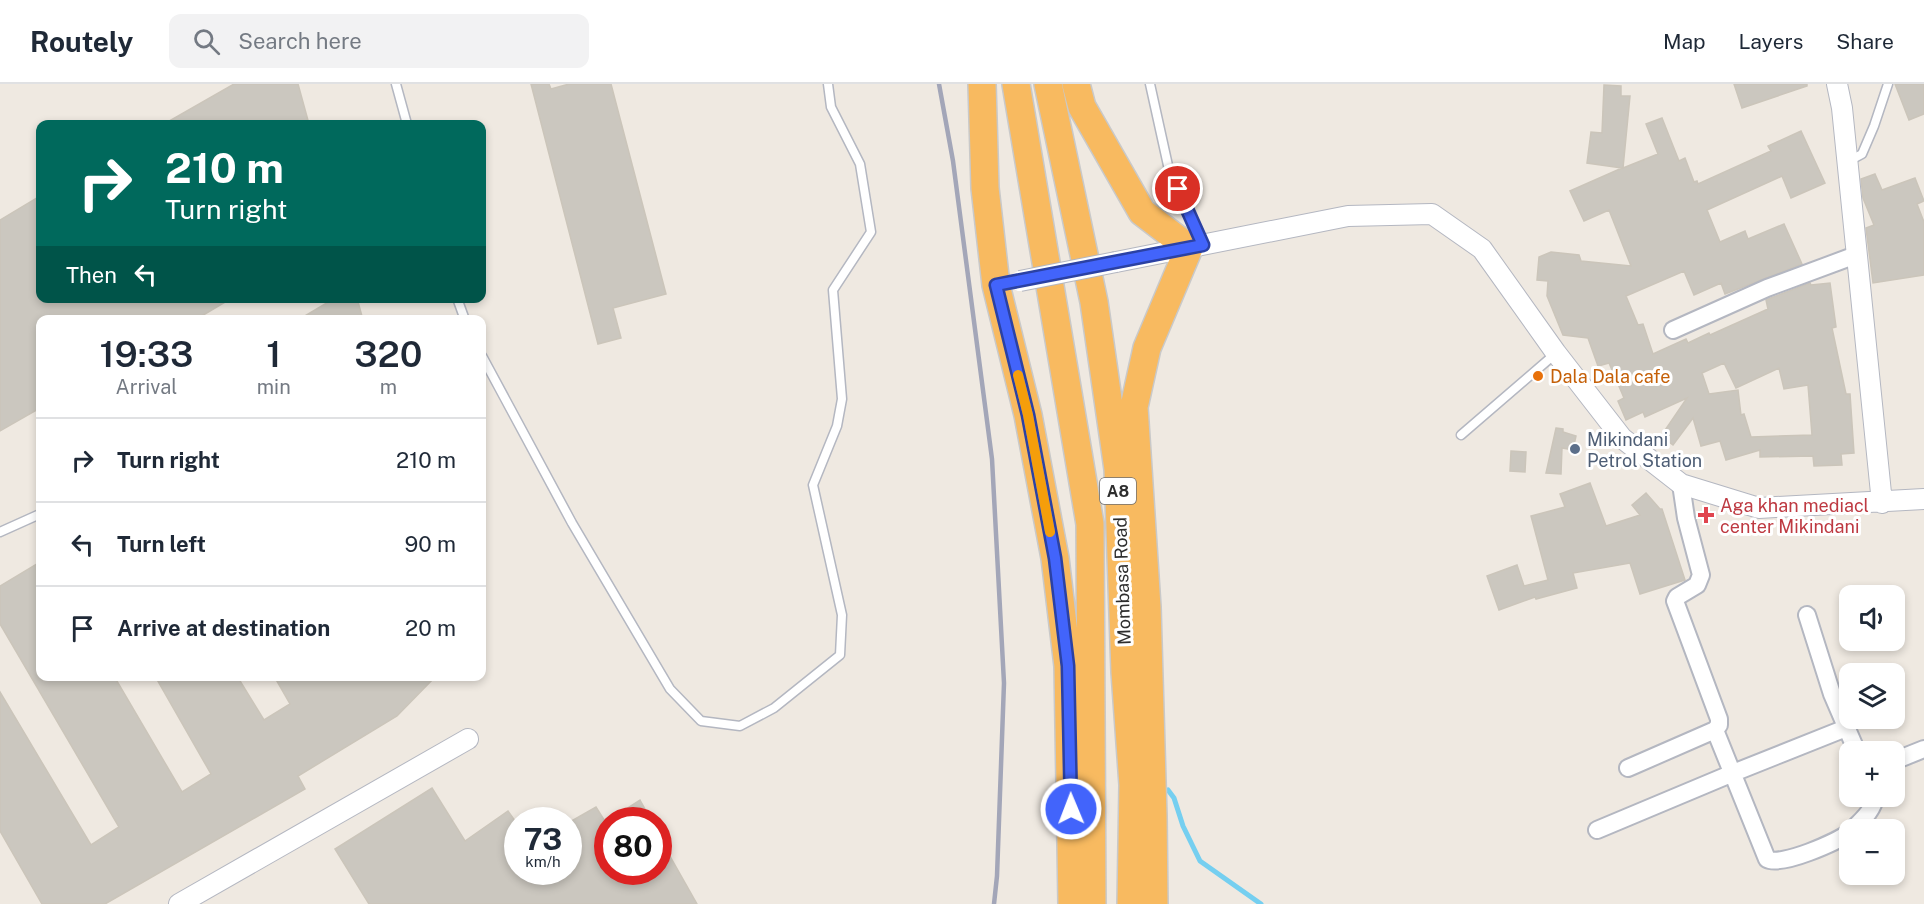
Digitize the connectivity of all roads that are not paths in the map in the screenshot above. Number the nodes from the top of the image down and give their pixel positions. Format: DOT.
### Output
graph roads {
  1 [pos="396,84"];
  2 [pos="828,84"];
  3 [pos="982,84"];
  4 [pos="1016,84"];
  5 [pos="1047,84"];
  6 [pos="1076,84"];
  7 [pos="1150,84"];
  8 [pos="1837,84"];
  9 [pos="1888,84"];
  10 [pos="405,120"];
  11 [pos="1847,162"];
  12 [pos="1196,246"];
  13 [pos="1856,255"];
  14 [pos="1008,283"];
  15 [pos="1673,330"];
  16 [pos="1556,353"];
  17 [pos="486,363"];
  18 [pos="1461,435"];
  19 [pos="1681,484"];
  20 [pos="1924,499"];
  21 [pos="1882,503"];
  22 [pos="36,516"];
  23 [pos="0,532"];
  24 [pos="1807,615"];
  25 [pos="1839,711"];
  26 [pos="1843,729"];
  27 [pos="1715,730"];
  28 [pos="468,738"];
  29 [pos="1924,749"];
  30 [pos="1905,757"];
  31 [pos="1628,768"];
  32 [pos="1733,772"];
  33 [pos="1872,807"];
  34 [pos="1862,819"];
  35 [pos="1598,830"];
  36 [pos="1839,838"];
  37 [pos="179,904"];
  38 [pos="1072,904"];
  39 [pos="1092,904"];
  40 [pos="1131,904"];
  41 [pos="1154,904"];
  1 -- 10 [label="lane"];
  2 -- 17 [label="lane"];
  3 -- 14 [label="highway"];
  4 -- 39 [label="highway, Mombasa Road / A8"];
  5 -- 40 [label="highway, Mombasa Road / A8"];
  6 -- 12 [label="highway"];
  7 -- 12 [label="lane"];
  8 -- 11 [label="street"];
  9 -- 11 [label="lane"];
  11 -- 13 [label="street"];
  12 -- 14 [label="street, bridge"];
  12 -- 16 [label="street"];
  12 -- 41 [label="highway"];
  13 -- 15 [label="street"];
  13 -- 21 [label="street"];
  14 -- 38 [label="highway"];
  16 -- 18 [label="lane"];
  16 -- 19 [label="street"];
  19 -- 21 [label="street"];
  19 -- 27 [label="street"];
  20 -- 21 [label="street"];
  22 -- 23 [label="lane"];
  24 -- 25 [label="street"];
  26 -- 32 [label="street"];
  27 -- 31 [label="street"];
  27 -- 32 [label="street"];
  28 -- 37 [label="street"];
  29 -- 30 [label="street"];
  32 -- 35 [label="street"];
  32 -- 36 [label="street"];
  33 -- 34 [label="street"];
}
